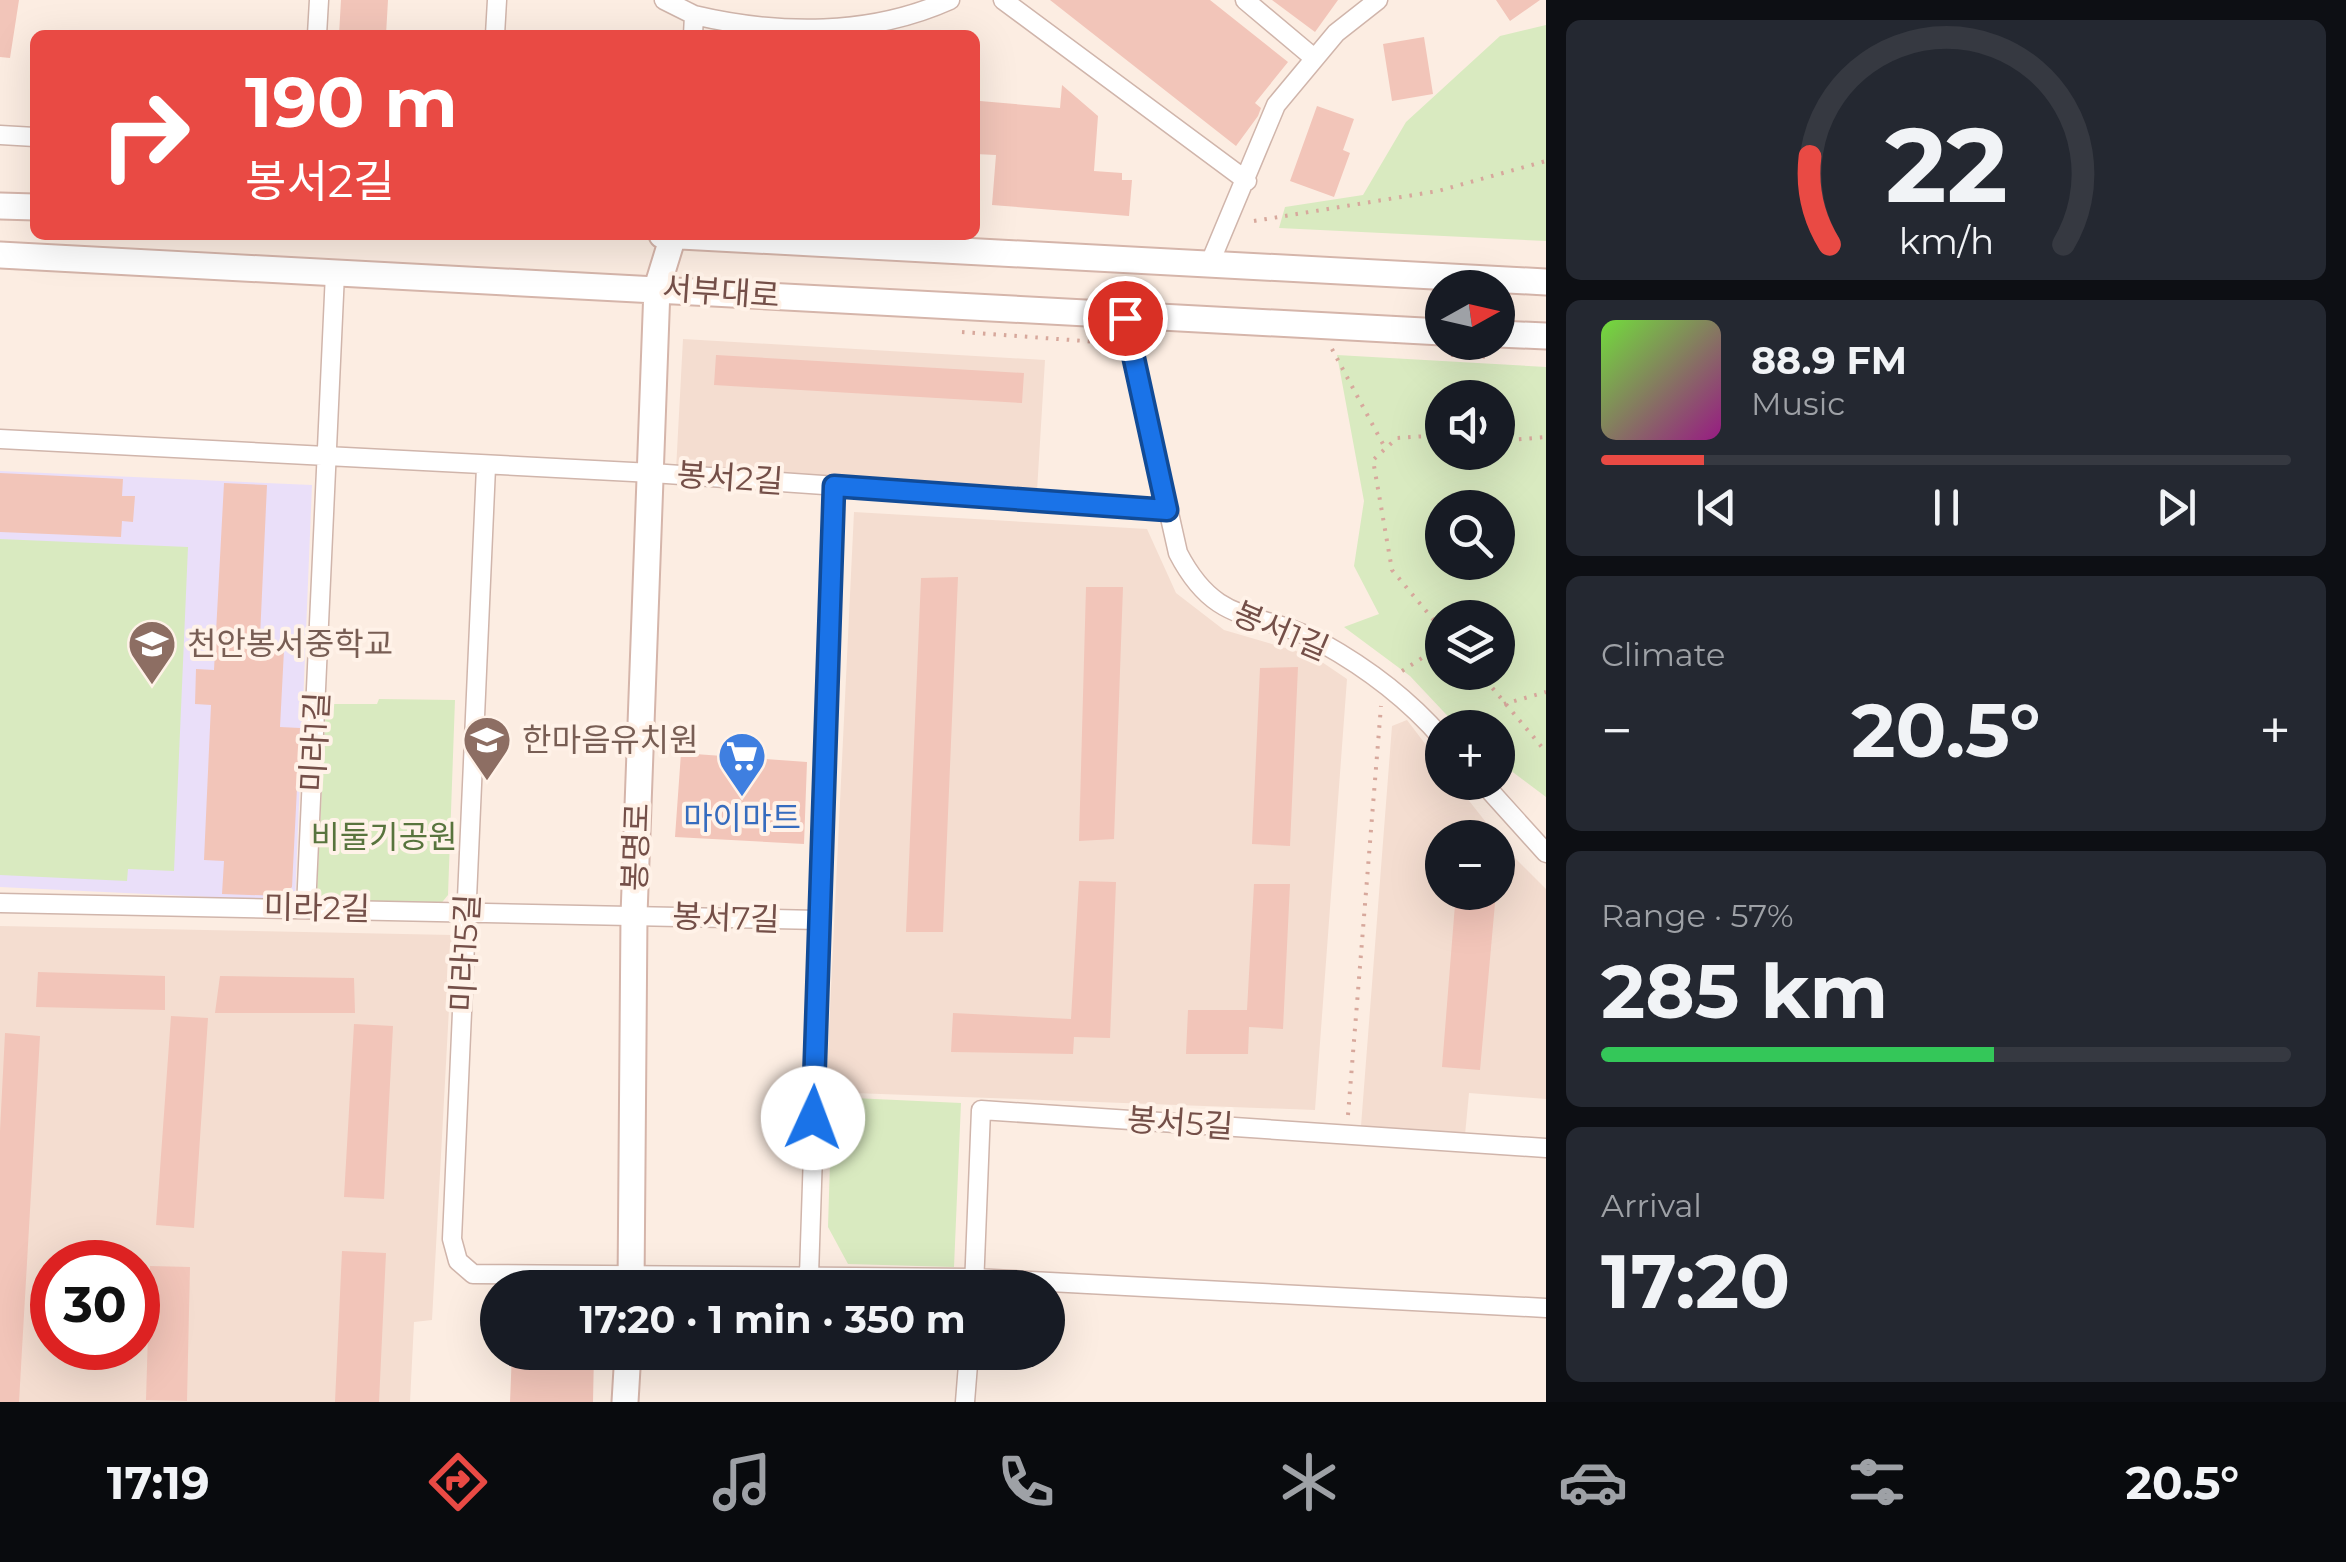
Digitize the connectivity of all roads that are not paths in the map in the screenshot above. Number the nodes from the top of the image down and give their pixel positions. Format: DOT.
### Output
graph roads {
  1 [pos="319,0"];
  2 [pos="497,0"];
  3 [pos="664,0"];
  4 [pos="950,0"];
  5 [pos="1003,0"];
  6 [pos="1245,0"];
  7 [pos="1378,0"];
  8 [pos="694,15"];
  9 [pos="317,30"];
  10 [pos="495,30"];
  11 [pos="692,30"];
  12 [pos="1314,58"];
  13 [pos="0,135"];
  14 [pos="30,137"];
  15 [pos="1247,181"];
  16 [pos="0,206"];
  17 [pos="30,207"];
  18 [pos="671,240"];
  19 [pos="759,240"];
  20 [pos="0,255"];
  21 [pos="1209,266"];
  22 [pos="336,273"];
  23 [pos="1546,282"];
  24 [pos="657,288"];
  25 [pos="1125,318"];
  26 [pos="1425,331"];
  27 [pos="1515,335"];
  28 [pos="1546,336"];
  29 [pos="0,439"];
  30 [pos="330,456"];
  31 [pos="486,467"];
  32 [pos="652,472"];
  33 [pos="834,486"];
  34 [pos="1167,510"];
  35 [pos="1425,718"];
  36 [pos="1498,800"];
  37 [pos="1546,854"];
  38 [pos="0,904"];
  39 [pos="306,908"];
  40 [pos="466,911"];
  41 [pos="634,915"];
  42 [pos="819,920"];
  43 [pos="1546,1148"];
  44 [pos="631,1270"];
  45 [pos="809,1270"];
  46 [pos="975,1270"];
  47 [pos="480,1274"];
  48 [pos="1065,1287"];
  49 [pos="1546,1308"];
  50 [pos="627,1370"];
  51 [pos="967,1370"];
  52 [pos="626,1402"];
  53 [pos="965,1402"];
  1 -- 9 [label="street"];
  2 -- 10 [label="street"];
  3 -- 8 [label="street"];
  4 -- 8 [label="street"];
  5 -- 15 [label="street"];
  6 -- 12 [label="street"];
  7 -- 12 [label="street"];
  8 -- 11 [label="street"];
  12 -- 15 [label="street"];
  13 -- 14 [label="street"];
  15 -- 21 [label="street"];
  16 -- 17 [label="main road"];
  18 -- 24 [label="main road, 봉명로"];
  19 -- 21 [label="main road, 서부대로"];
  20 -- 22 [label="main road, 서부대로"];
  21 -- 23 [label="main road, 서부대로"];
  22 -- 24 [label="main road, 서부대로"];
  22 -- 30 [label="street, 미라1길"];
  24 -- 25 [label="main road, 서부대로"];
  24 -- 32 [label="main road, 봉명로"];
  25 -- 26 [label="main road, 서부대로"];
  25 -- 34 [label="street, 봉서1길"];
  27 -- 28 [label="main road"];
  29 -- 30 [label="street"];
  30 -- 31 [label="street"];
  30 -- 39 [label="street, 미라1길"];
  31 -- 32 [label="street"];
  31 -- 40 [label="street, 미라15길"];
  32 -- 33 [label="street, 봉서2길"];
  32 -- 41 [label="main road, 봉명로"];
  33 -- 34 [label="street, 봉서2길"];
  33 -- 42 [label="street, 봉서7길"];
  34 -- 35 [label="street, 봉서1길"];
  36 -- 37 [label="street"];
  38 -- 39 [label="street, 미라2길"];
  39 -- 40 [label="street, 미라2길"];
  40 -- 41 [label="street, 미라2길"];
  40 -- 47 [label="street, 미라15길"];
  41 -- 42 [label="street, 봉서7길"];
  41 -- 44 [label="main road, 봉명로"];
  42 -- 45 [label="street, 봉서7길"];
  43 -- 46 [label="street, 봉서5길"];
  48 -- 49 [label="street"];
  50 -- 52 [label="main road"];
  51 -- 53 [label="street"];
}
